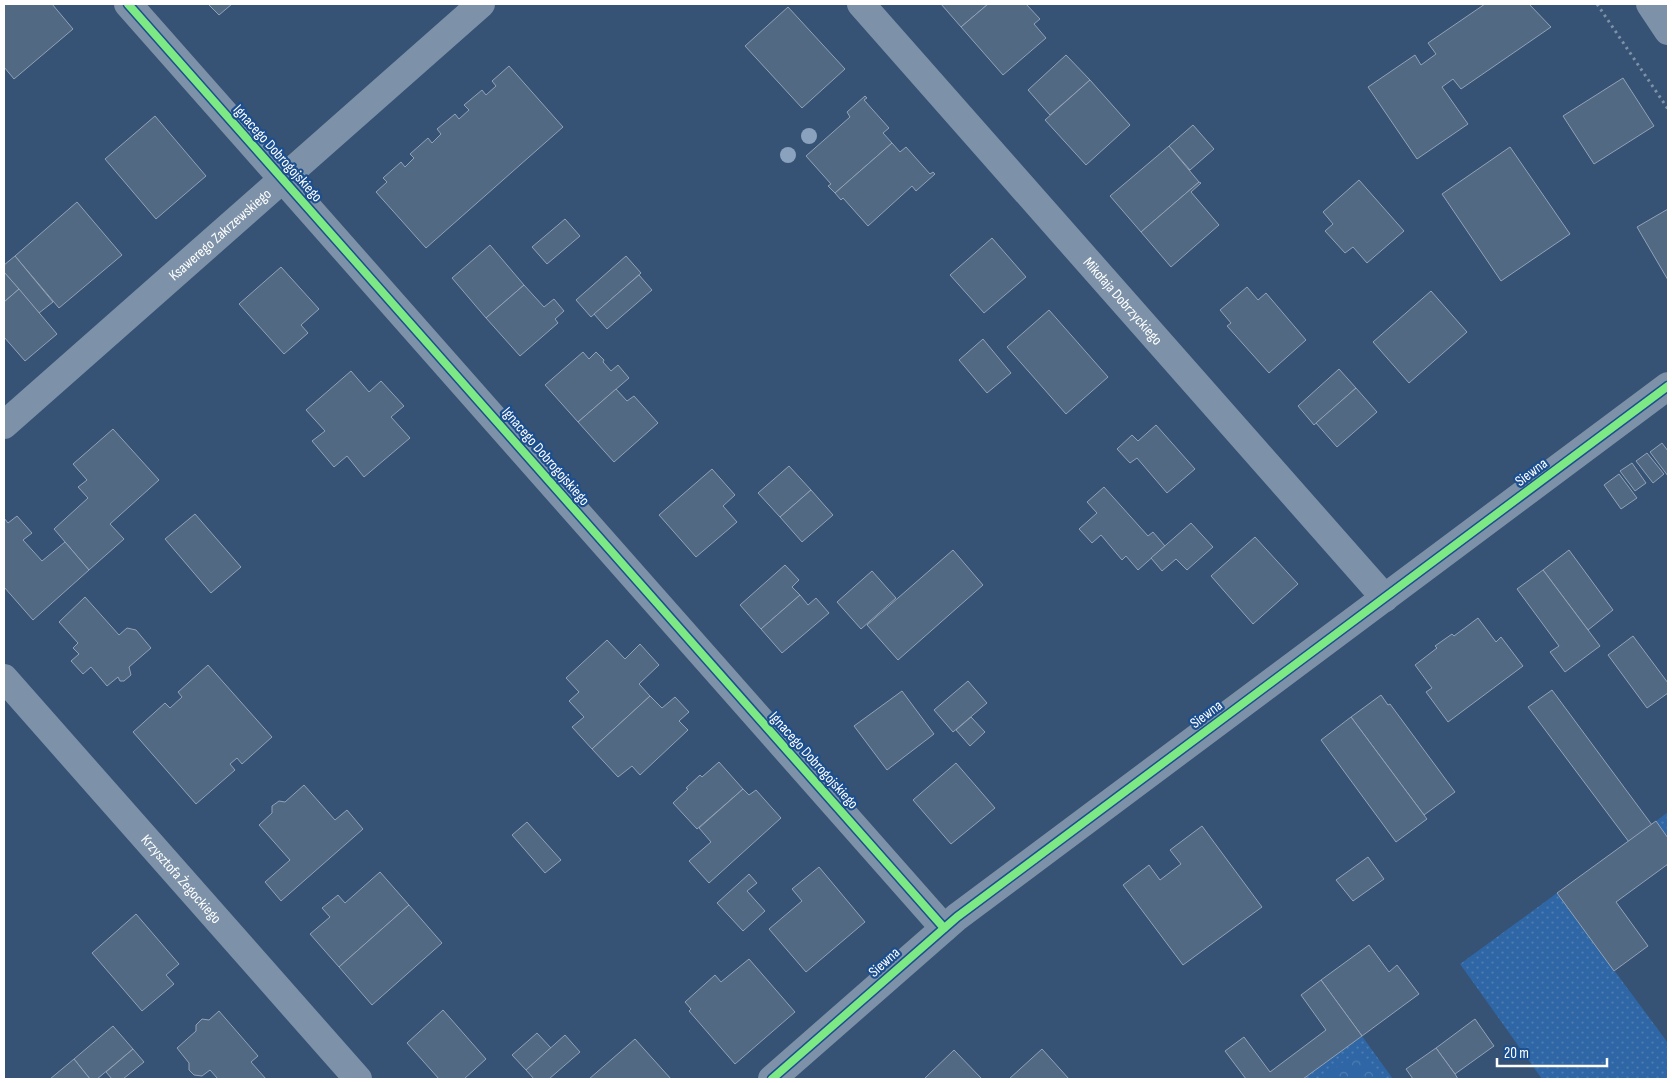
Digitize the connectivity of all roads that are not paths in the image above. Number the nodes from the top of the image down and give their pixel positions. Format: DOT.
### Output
graph roads {
  1 [pos="128,4"];
  2 [pos="481,4"];
  3 [pos="861,4"];
  4 [pos="1650,4"];
  5 [pos="1668,31"];
  6 [pos="283,178"];
  7 [pos="1668,386"];
  8 [pos="4,425"];
  9 [pos="1385,598"];
  10 [pos="4,678"];
  11 [pos="944,928"];
  12 [pos="358,1079"];
  13 [pos="772,1079"];
  1 -- 6 [label="street, Ignacego Dobrogojskiego"];
  2 -- 6 [label="street, Ksawerego Zakrzewskiego"];
  3 -- 9 [label="street, Mikołaja Dobrzyckiego"];
  4 -- 5 [label="street"];
  6 -- 8 [label="street, Ksawerego Zakrzewskiego"];
  6 -- 11 [label="street, Ignacego Dobrogojskiego"];
  7 -- 9 [label="street, Siewna"];
  9 -- 11 [label="street, Siewna"];
  10 -- 12 [label="street, Krzysztofa Żegockiego"];
  11 -- 13 [label="street, Siewna"];
}
